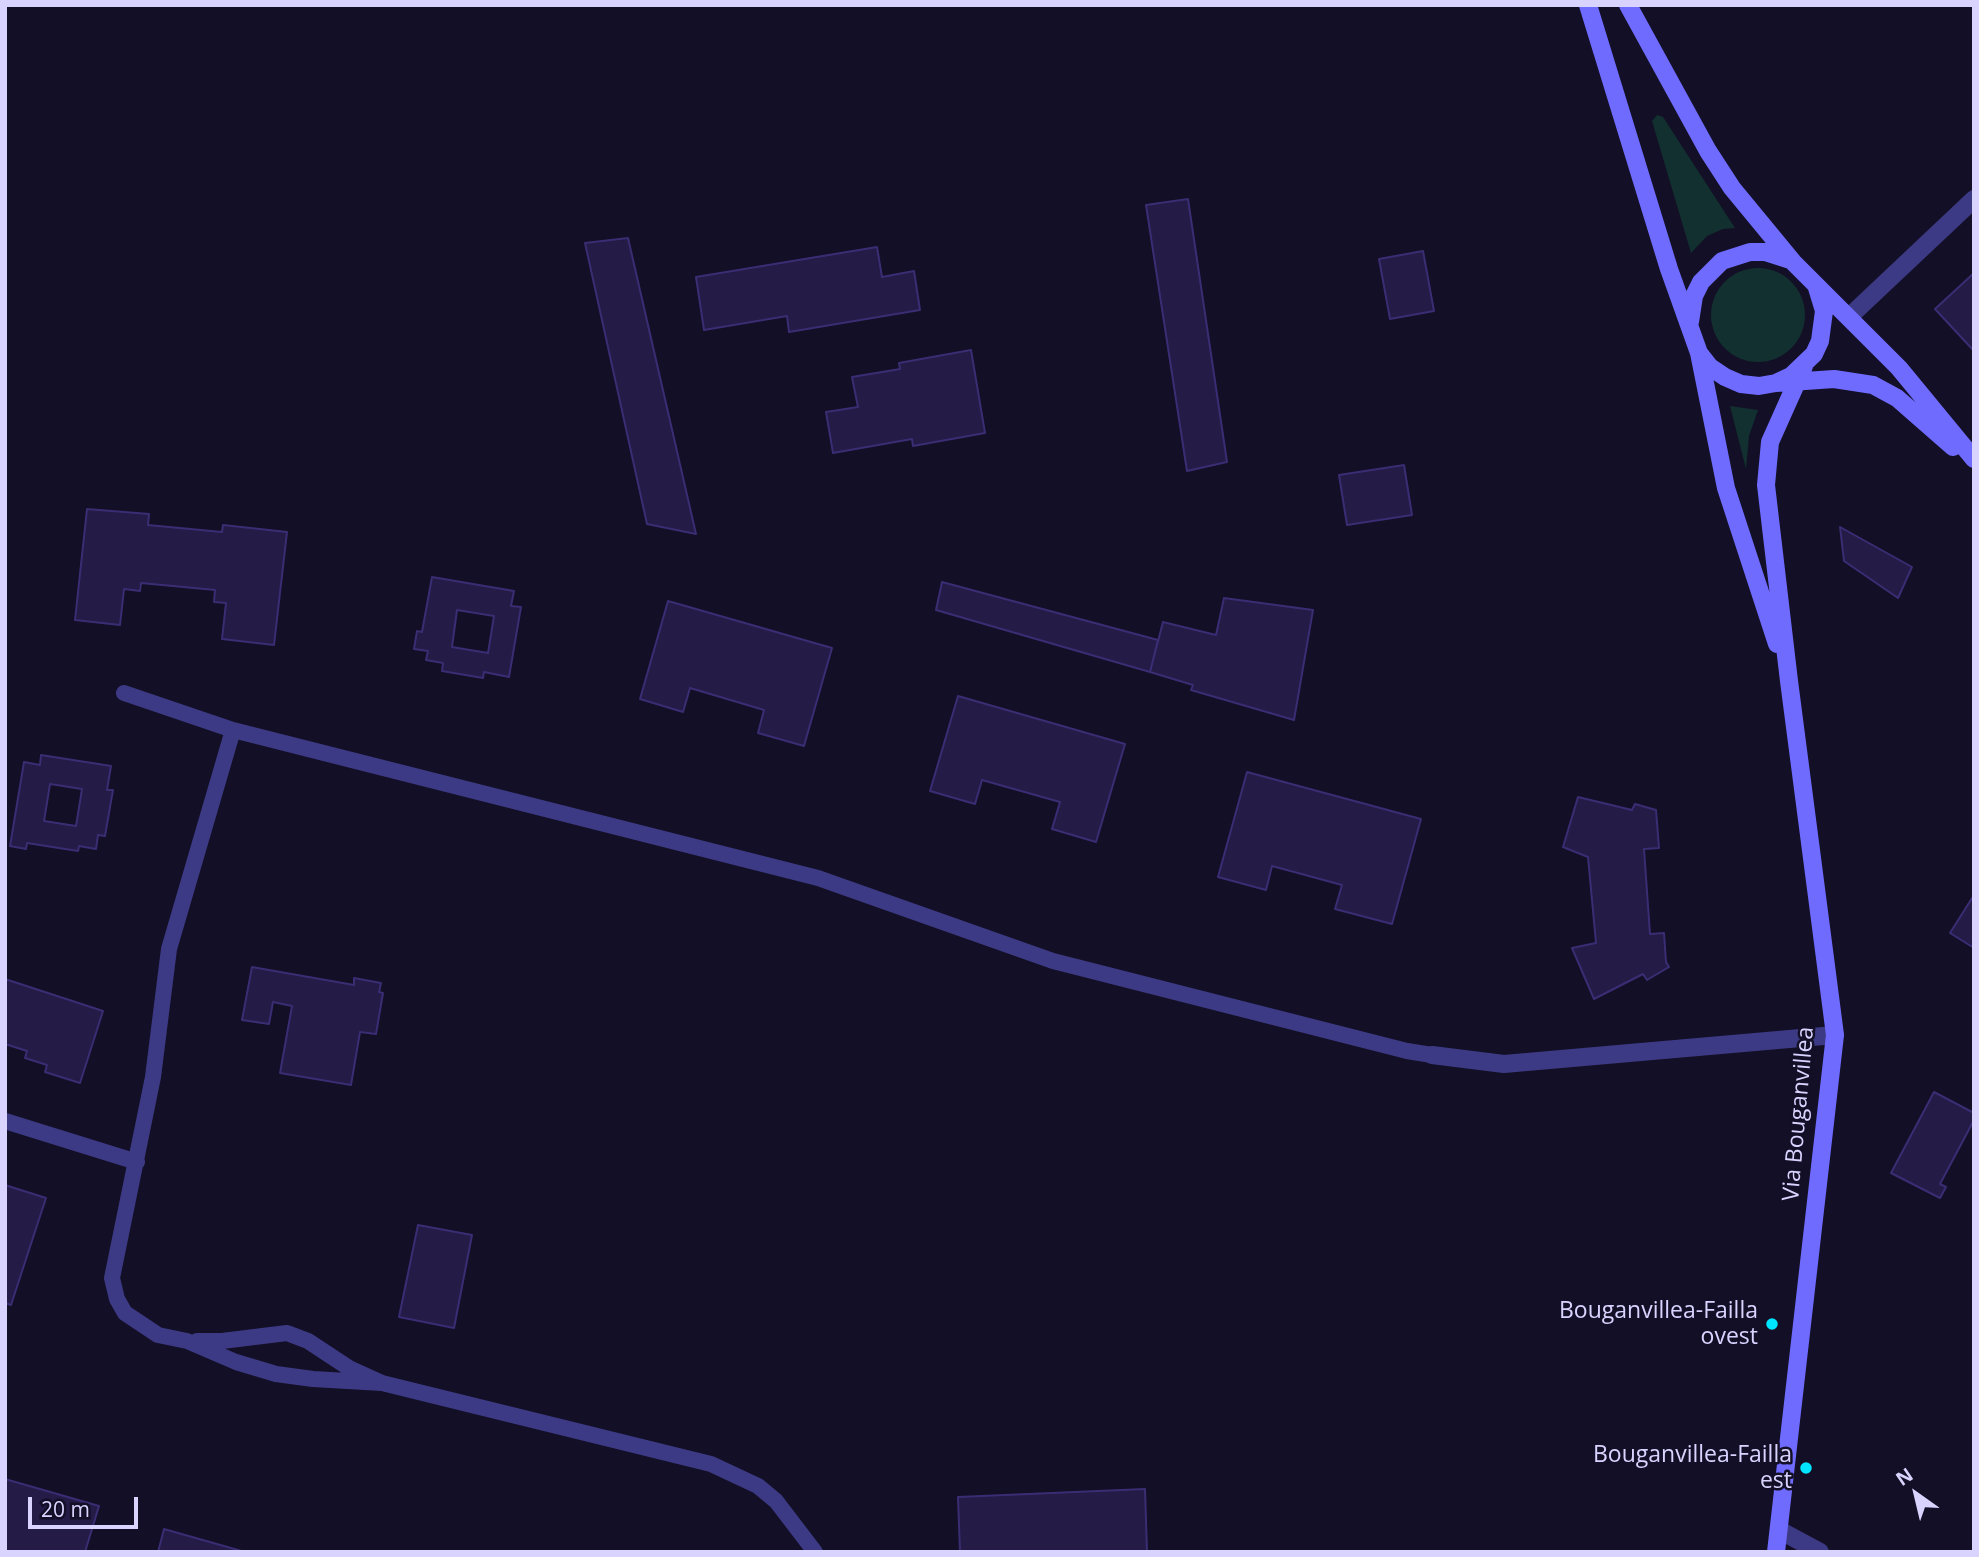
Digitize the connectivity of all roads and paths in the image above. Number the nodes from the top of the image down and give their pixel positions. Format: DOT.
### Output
graph roads {
  1 [pos="1588,5"];
  2 [pos="1628,5"];
  3 [pos="1974,199"];
  4 [pos="1793,262"];
  5 [pos="1815,283"];
  6 [pos="1849,317"];
  7 [pos="1690,325"];
  8 [pos="1699,353"];
  9 [pos="1800,374"];
  10 [pos="1974,459"];
  11 [pos="1974,465"];
  12 [pos="1789,681"];
  13 [pos="124,693"];
  14 [pos="233,730"];
  15 [pos="1835,1035"];
  16 [pos="1432,1055"];
  17 [pos="5,1121"];
  18 [pos="137,1162"];
  19 [pos="187,1341"];
  20 [pos="382,1383"];
  21 [pos="1779,1530"];
  22 [pos="815,1552"];
  23 [pos="1776,1552"];
  24 [pos="1820,1552"];
  1 -- 7 [label="main road"];
  2 -- 4 [label="main road"];
  3 -- 6 [label="street"];
  4 -- 5 [label="main road"];
  4 -- 7 [label="main road"];
  5 -- 6 [label="main road"];
  5 -- 9 [label="main road"];
  6 -- 10 [label="main road"];
  7 -- 8 [label="main road"];
  8 -- 9 [label="main road"];
  8 -- 12 [label="main road"];
  9 -- 11 [label="main road"];
  9 -- 12 [label="main road"];
  12 -- 15 [label="main road, Via Bouganvillea"];
  13 -- 14 [label="lane"];
  14 -- 16 [label="lane"];
  14 -- 18 [label="lane"];
  15 -- 16 [label="street"];
  15 -- 21 [label="main road, Via Bouganvillea"];
  17 -- 18 [label="lane"];
  18 -- 19 [label="lane"];
  19 -- 20 [label="lane"];
  19 -- 20 [label="lane"];
  20 -- 22 [label="lane"];
  21 -- 23 [label="main road, Via Bouganvillea"];
  21 -- 24 [label="street"];
}
